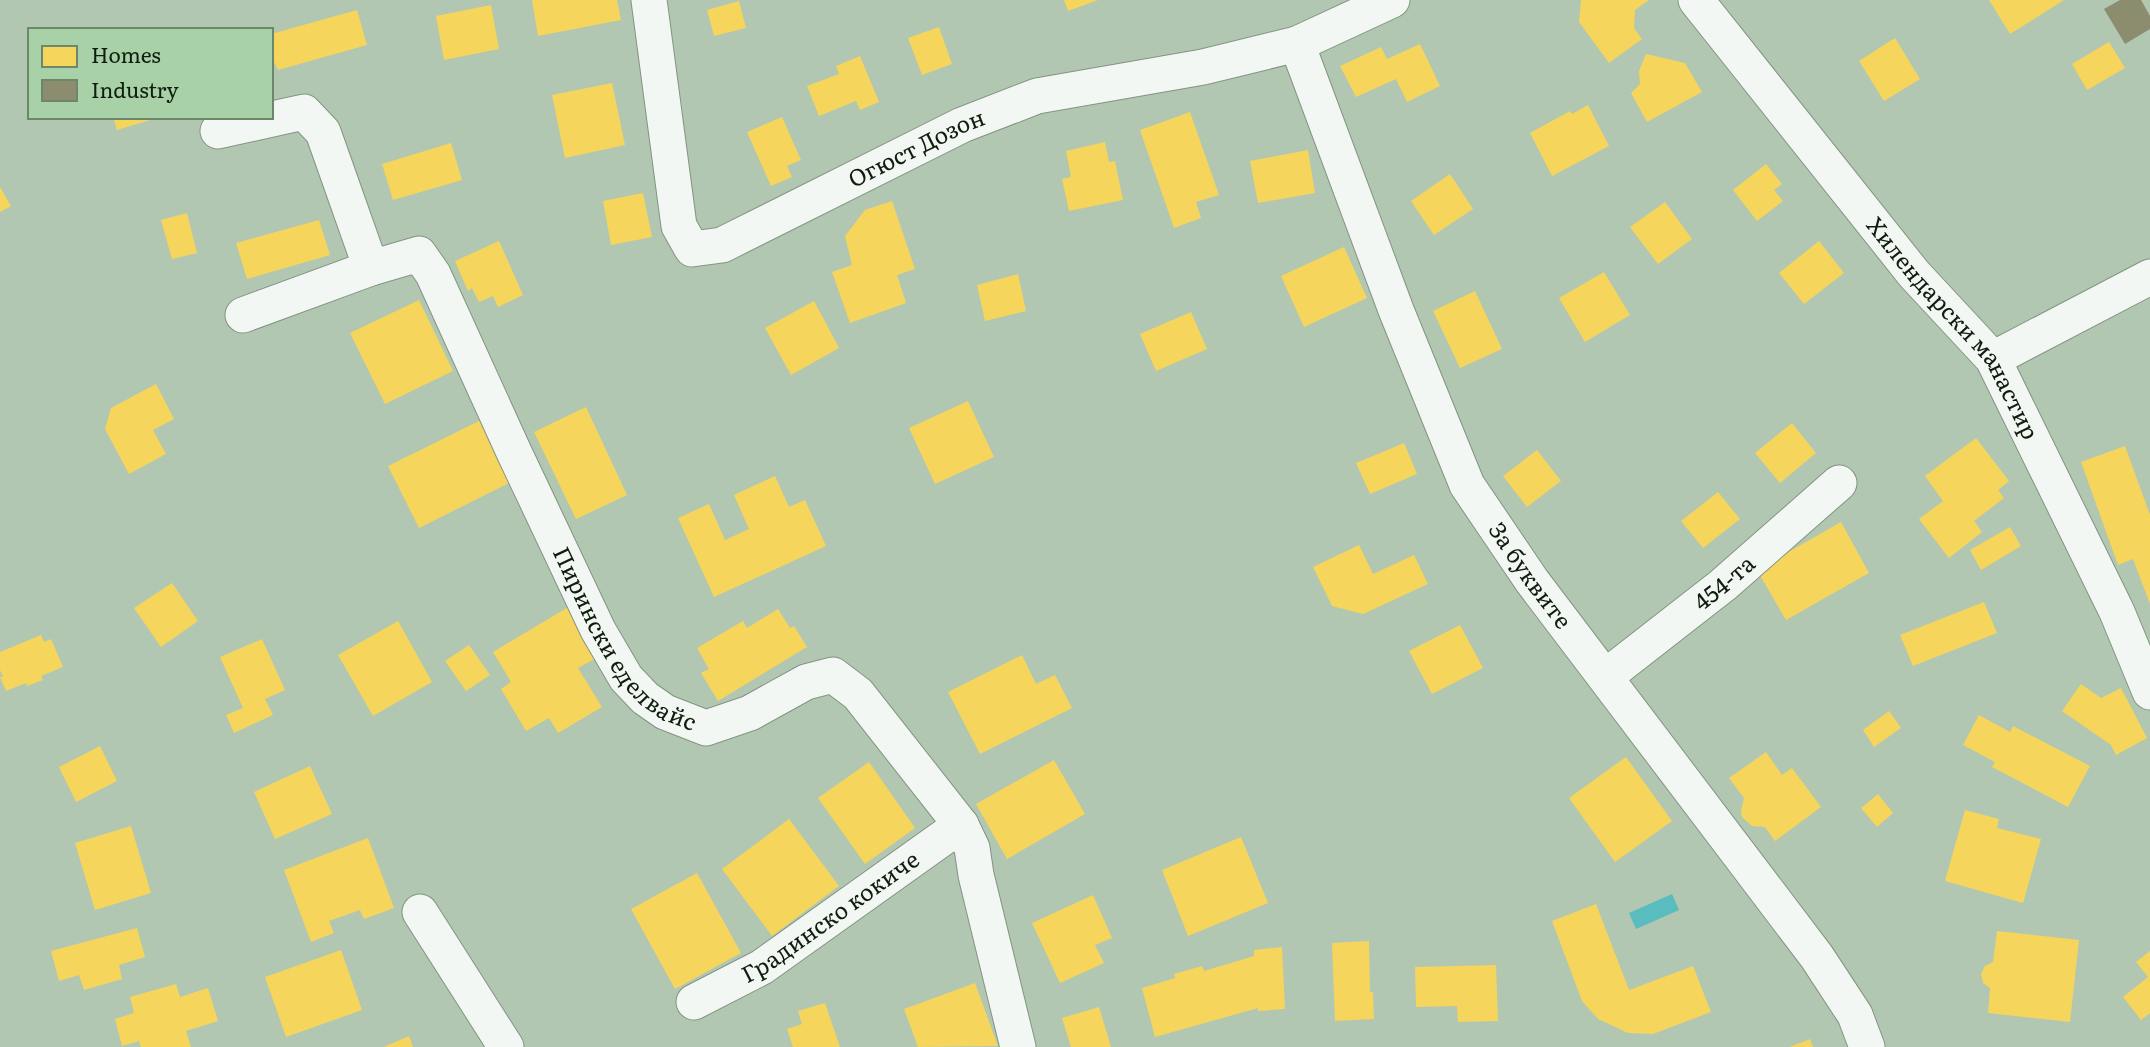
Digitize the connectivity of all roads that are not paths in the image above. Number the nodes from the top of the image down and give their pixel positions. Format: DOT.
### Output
graph roads {
  1 [pos="649,0"];
  2 [pos="1392,0"];
  3 [pos="1696,0"];
  4 [pos="1297,44"];
  5 [pos="272,119"];
  6 [pos="273,119"];
  7 [pos="218,131"];
  8 [pos="372,268"];
  9 [pos="2150,277"];
  10 [pos="243,315"];
  11 [pos="1993,359"];
  12 [pos="1839,483"];
  13 [pos="1605,677"];
  14 [pos="2150,692"];
  15 [pos="961,825"];
  16 [pos="420,912"];
  17 [pos="694,1002"];
  18 [pos="506,1047"];
  19 [pos="1018,1047"];
  20 [pos="1867,1047"];
  1 -- 4 [label="street, Огюст Дозон"];
  2 -- 4 [label="street, Огюст Дозон"];
  3 -- 11 [label="street, Хилендарски манастир"];
  4 -- 13 [label="street, За буквите"];
  5 -- 7 [label="street"];
  6 -- 8 [label="street"];
  8 -- 10 [label="street"];
  8 -- 15 [label="street, Пирински еделвайс"];
  9 -- 11 [label="street"];
  11 -- 14 [label="street, Хилендарски манастир"];
  12 -- 13 [label="street, 454-та"];
  13 -- 20 [label="street, За буквите"];
  15 -- 17 [label="street, Градинско кокиче"];
  15 -- 19 [label="street, Пирински еделвайс"];
  16 -- 18 [label="street"];
}
